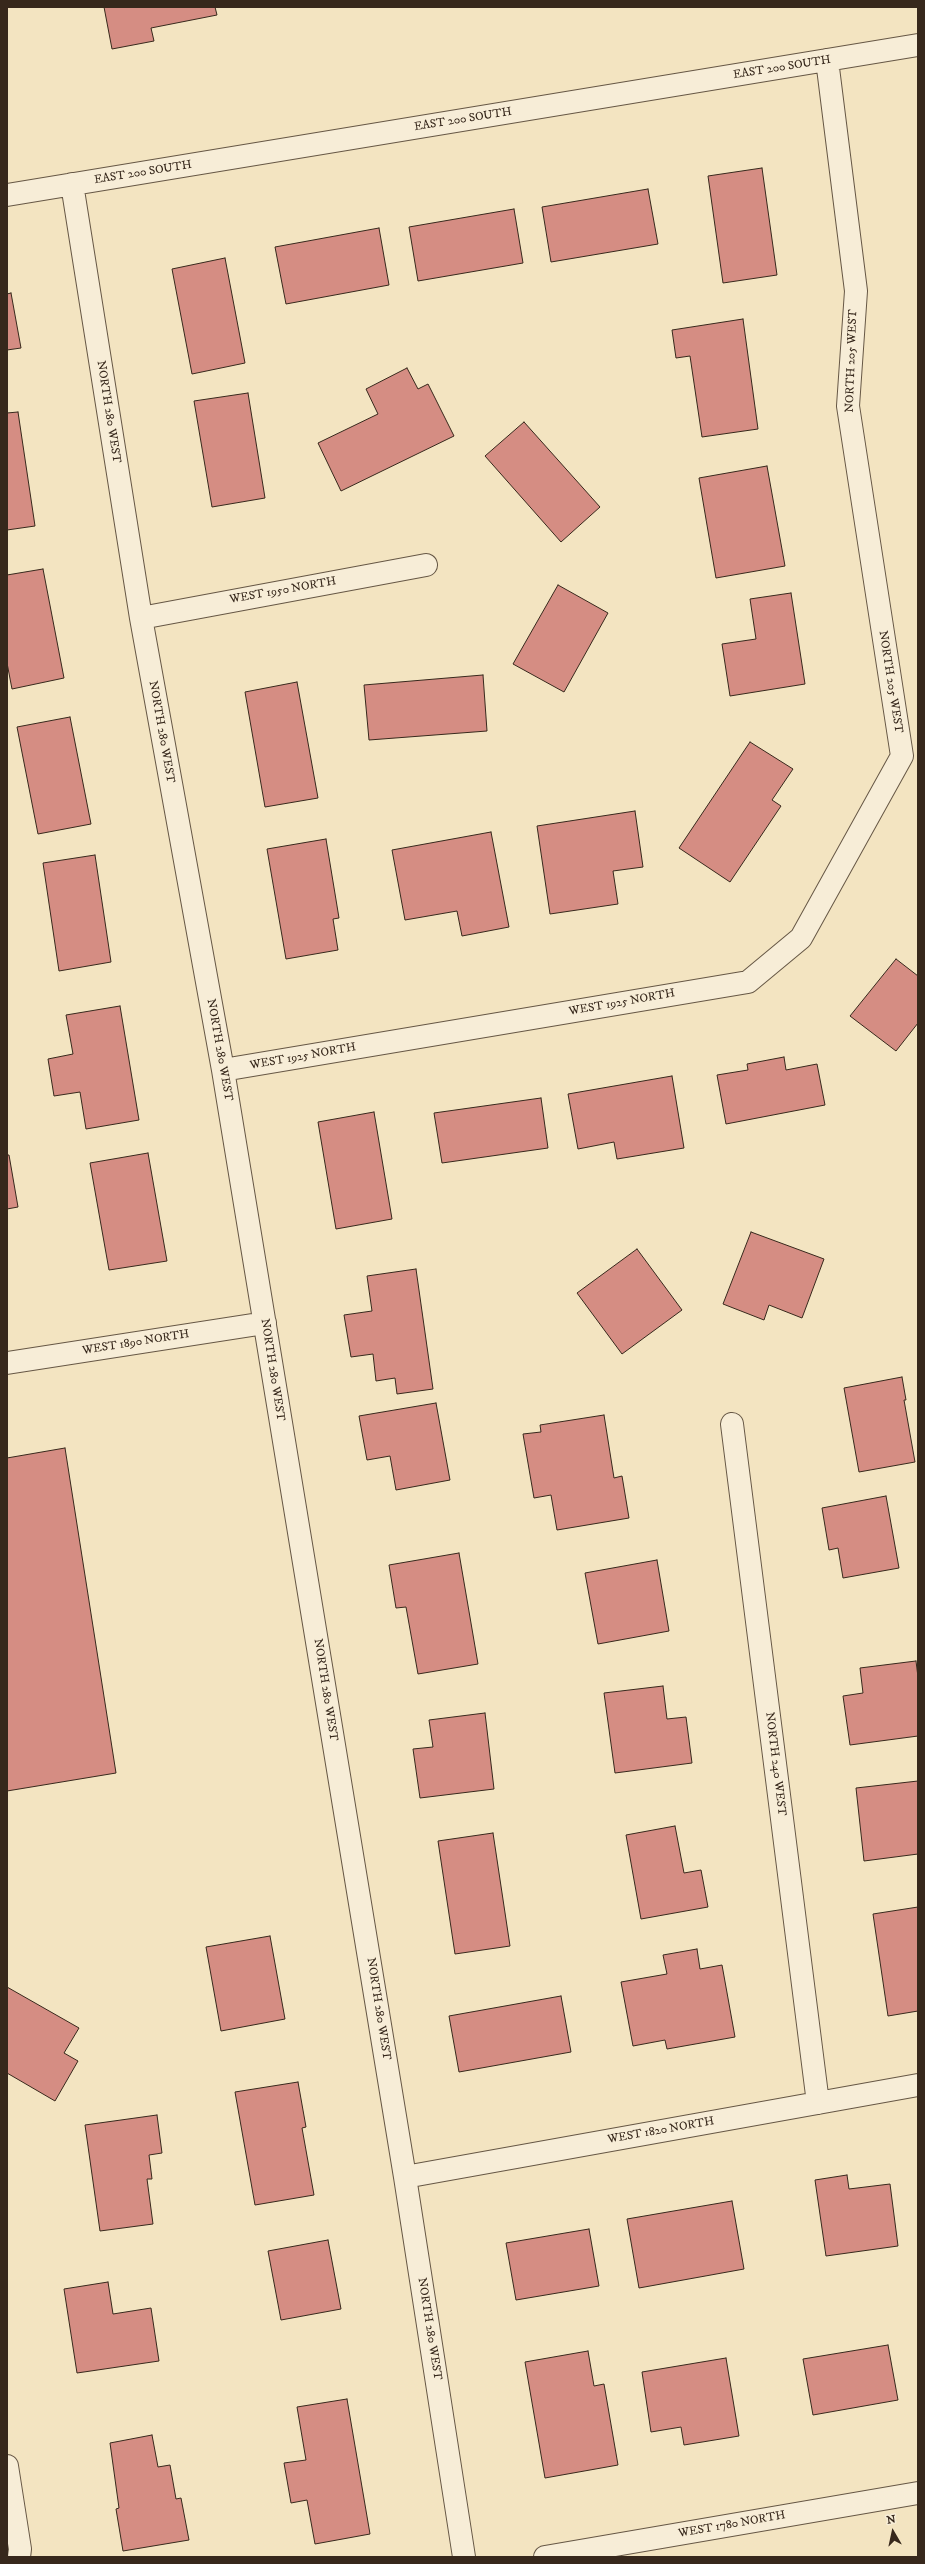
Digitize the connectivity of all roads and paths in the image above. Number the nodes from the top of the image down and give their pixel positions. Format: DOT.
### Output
graph roads {
  1 [pos="918,45"];
  2 [pos="827,60"];
  3 [pos="72,184"];
  4 [pos="7,195"];
  5 [pos="426,565"];
  6 [pos="141,618"];
  7 [pos="902,756"];
  8 [pos="223,1070"];
  9 [pos="265,1323"];
  10 [pos="7,1363"];
  11 [pos="732,1424"];
  12 [pos="918,2086"];
  13 [pos="818,2103"];
  14 [pos="405,2177"];
  15 [pos="7,2466"];
  16 [pos="918,2494"];
  17 [pos="19,2557"];
  18 [pos="464,2557"];
  19 [pos="546,2557"];
  1 -- 2 [label="street, EAST 200 SOUTH"];
  2 -- 3 [label="street, EAST 200 SOUTH"];
  2 -- 7 [label="street, NORTH 205 WEST"];
  3 -- 4 [label="street, EAST 200 SOUTH"];
  3 -- 6 [label="street, NORTH 280 WEST"];
  5 -- 6 [label="street, WEST 1950 NORTH"];
  6 -- 8 [label="street, NORTH 280 WEST"];
  7 -- 8 [label="street, WEST 1925 NORTH"];
  8 -- 9 [label="street, NORTH 280 WEST"];
  9 -- 10 [label="street, WEST 1890 NORTH"];
  9 -- 14 [label="street, NORTH 280 WEST"];
  11 -- 13 [label="street, NORTH 240 WEST"];
  12 -- 13 [label="street, WEST 1820 NORTH"];
  13 -- 14 [label="street, WEST 1820 NORTH"];
  14 -- 18 [label="street, NORTH 280 WEST"];
  15 -- 17 [label="street"];
  16 -- 19 [label="street, WEST 1780 NORTH"];
}
